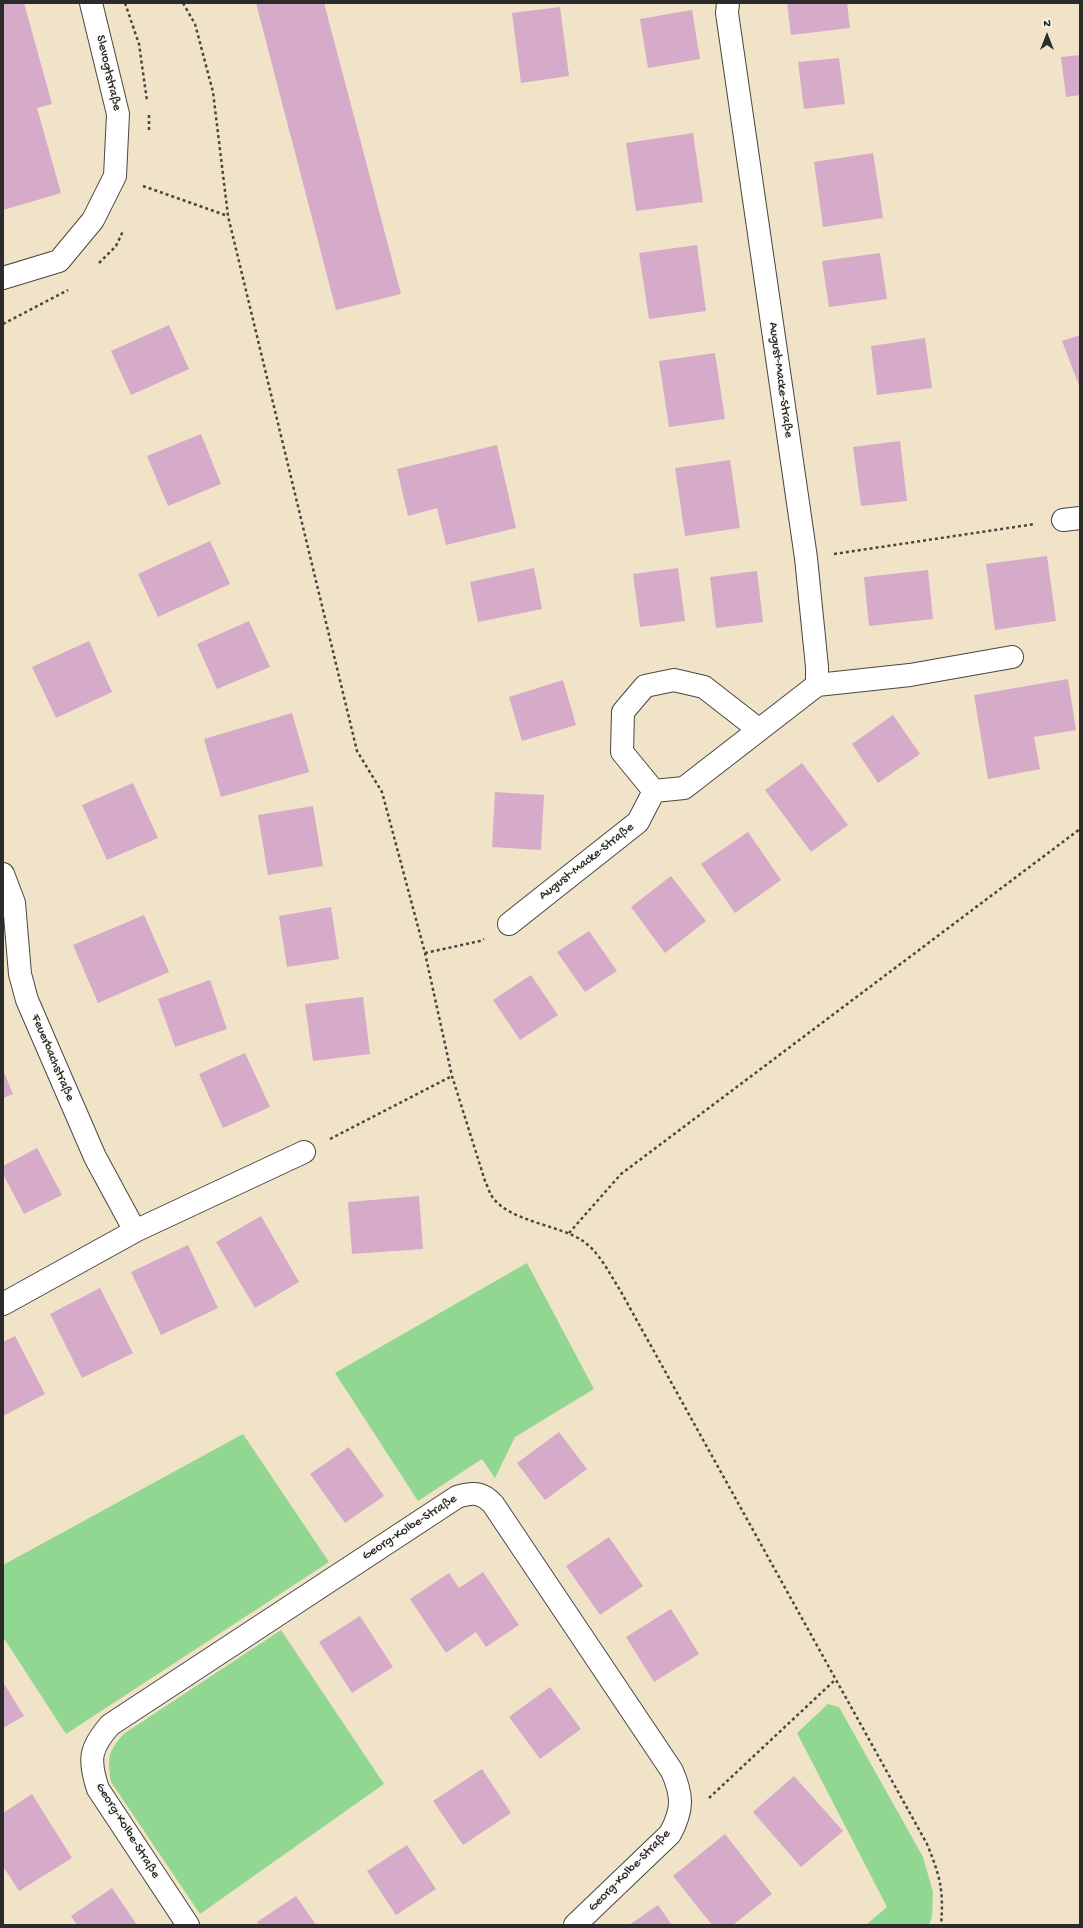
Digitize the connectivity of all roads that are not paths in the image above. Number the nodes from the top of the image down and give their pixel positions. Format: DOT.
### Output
graph roads {
  1 [pos="91,3"];
  2 [pos="728,3"];
  3 [pos="3,278"];
  4 [pos="1012,657"];
  5 [pos="817,685"];
  6 [pos="758,729"];
  7 [pos="654,791"];
  8 [pos="3,874"];
  9 [pos="509,924"];
  10 [pos="304,1152"];
  11 [pos="135,1231"];
  12 [pos="3,1304"];
  13 [pos="188,1925"];
  14 [pos="575,1925"];
  1 -- 3 [label="street, Slevogtstraße"];
  2 -- 5 [label="street, August-Macke-Straße"];
  4 -- 5 [label="street"];
  5 -- 6 [label="street"];
  6 -- 7 [label="street"];
  6 -- 7 [label="street"];
  7 -- 9 [label="street, August-Macke-Straße"];
  8 -- 11 [label="street, Feuerbachstraße"];
  10 -- 11 [label="street"];
  11 -- 12 [label="street"];
  13 -- 14 [label="street, Georg-Kolbe-Straße"];
}
